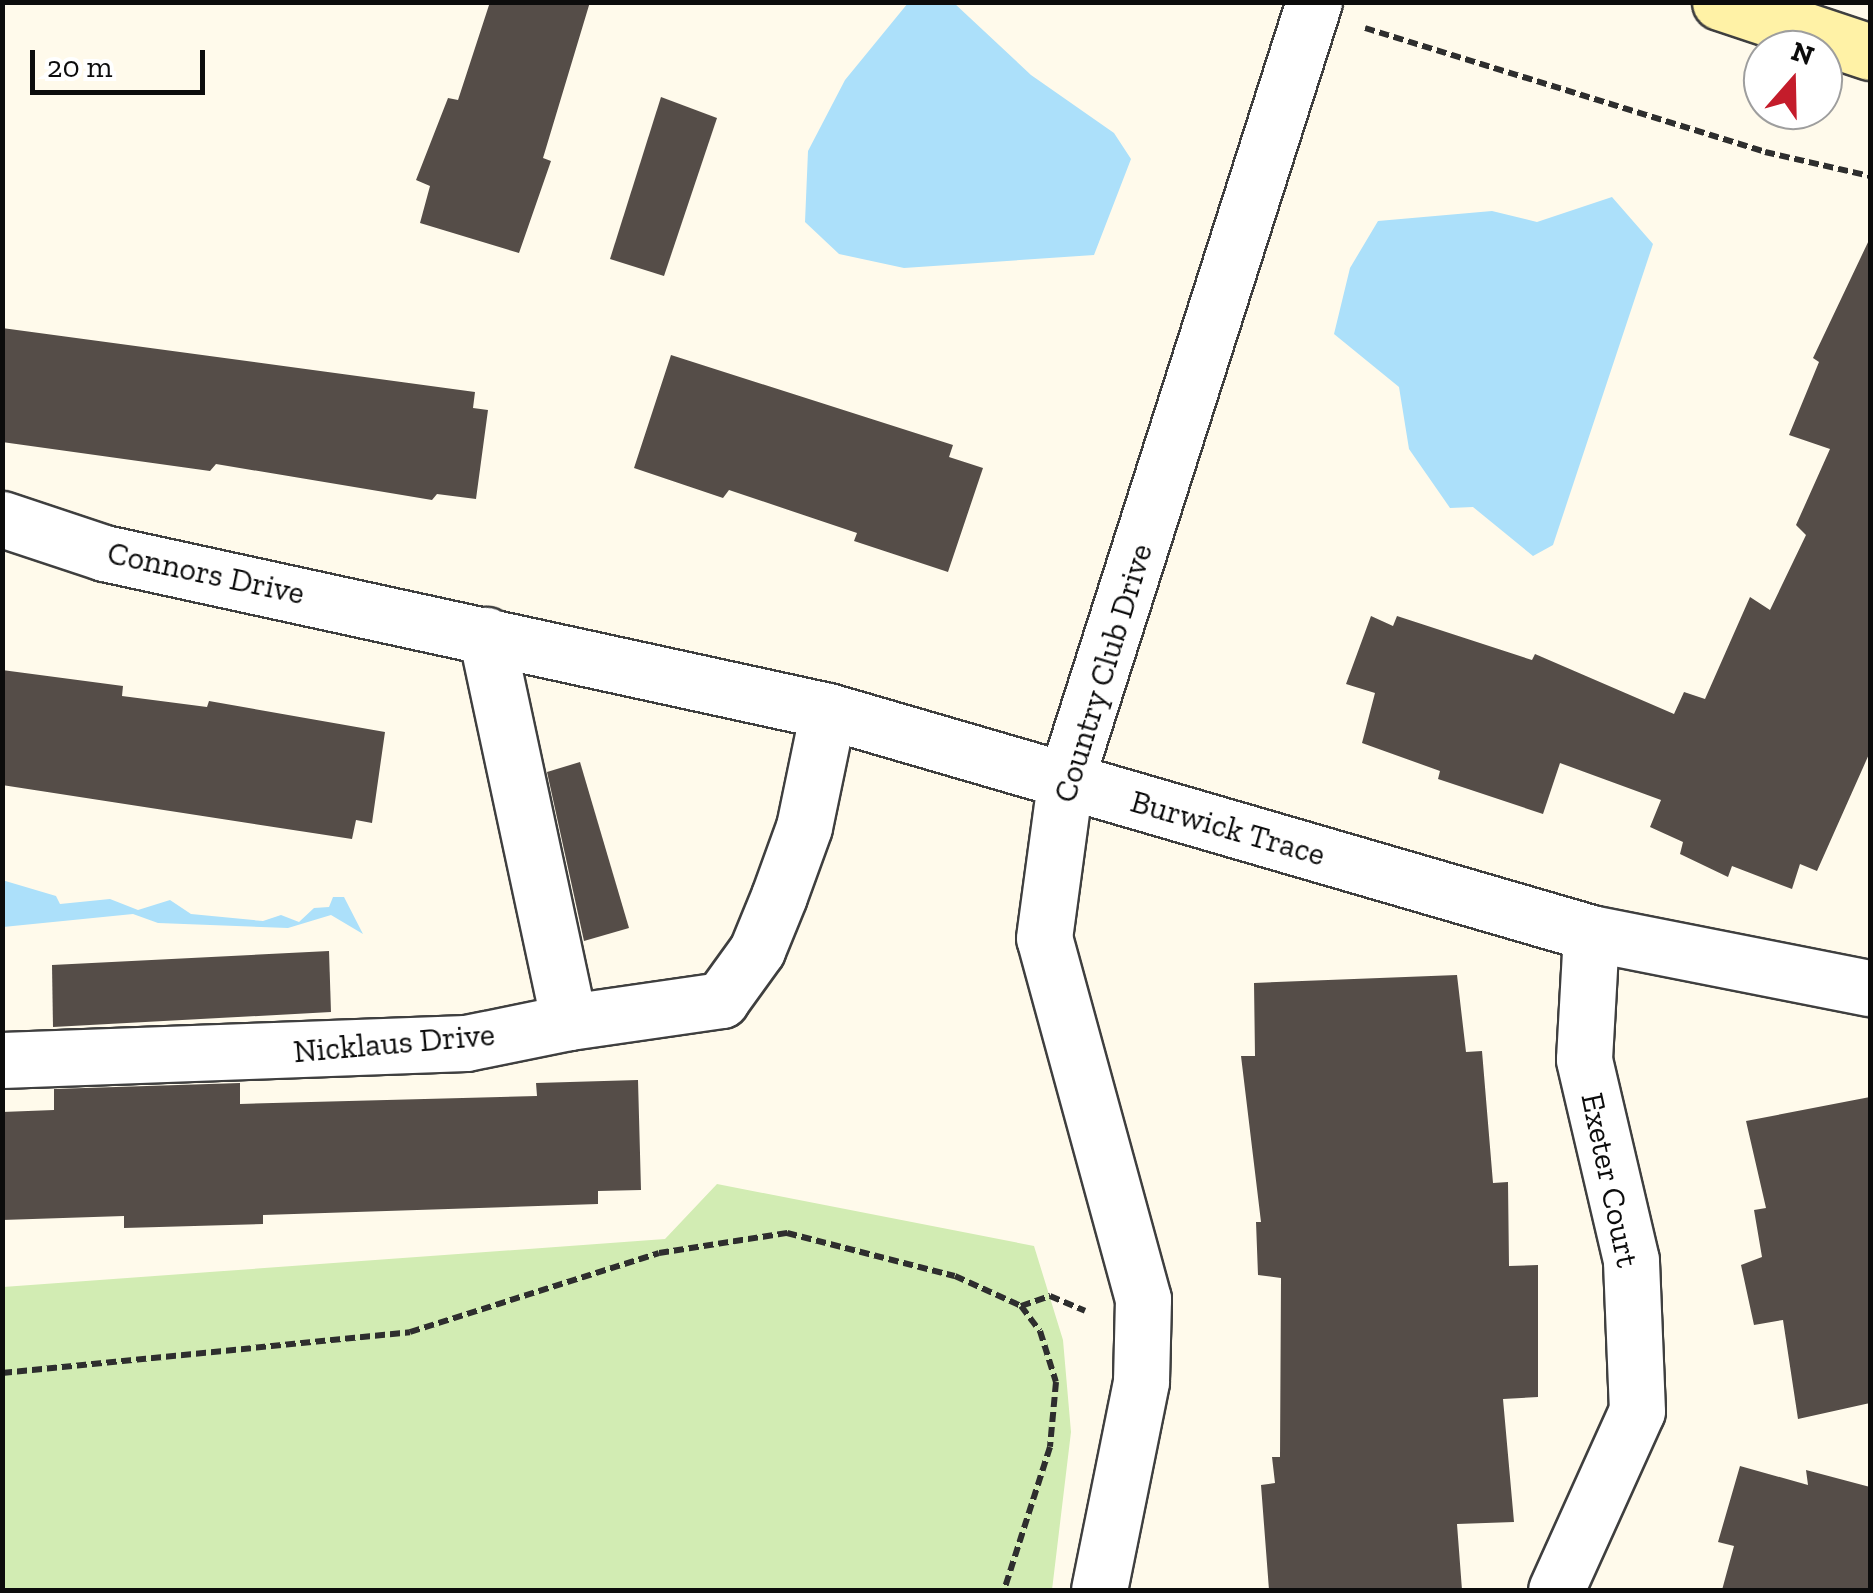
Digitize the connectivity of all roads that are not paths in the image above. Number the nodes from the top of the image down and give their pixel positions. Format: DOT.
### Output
graph roads {
  1 [pos="1720,2"];
  2 [pos="1313,6"];
  3 [pos="1870,52"];
  4 [pos="2,519"];
  5 [pos="412,616"];
  6 [pos="486,635"];
  7 [pos="828,711"];
  8 [pos="1065,782"];
  9 [pos="1591,932"];
  10 [pos="1870,988"];
  11 [pos="570,1022"];
  12 [pos="2,1060"];
  13 [pos="1100,1590"];
  14 [pos="1556,1590"];
  1 -- 3 [label="main road"];
  2 -- 8 [label="street, Country Club Drive"];
  4 -- 5 [label="street, Connors Drive"];
  5 -- 6 [label="street, Burwick Trace"];
  6 -- 7 [label="street, Burwick Trace"];
  6 -- 11 [label="street"];
  7 -- 8 [label="street, Burwick Trace"];
  7 -- 11 [label="street, Nicklaus Drive"];
  8 -- 9 [label="street, Burwick Trace"];
  8 -- 13 [label="street, Country Club Drive"];
  9 -- 10 [label="street, Burwick Trace"];
  9 -- 14 [label="street, Exeter Court"];
  11 -- 12 [label="street, Nicklaus Drive"];
}
